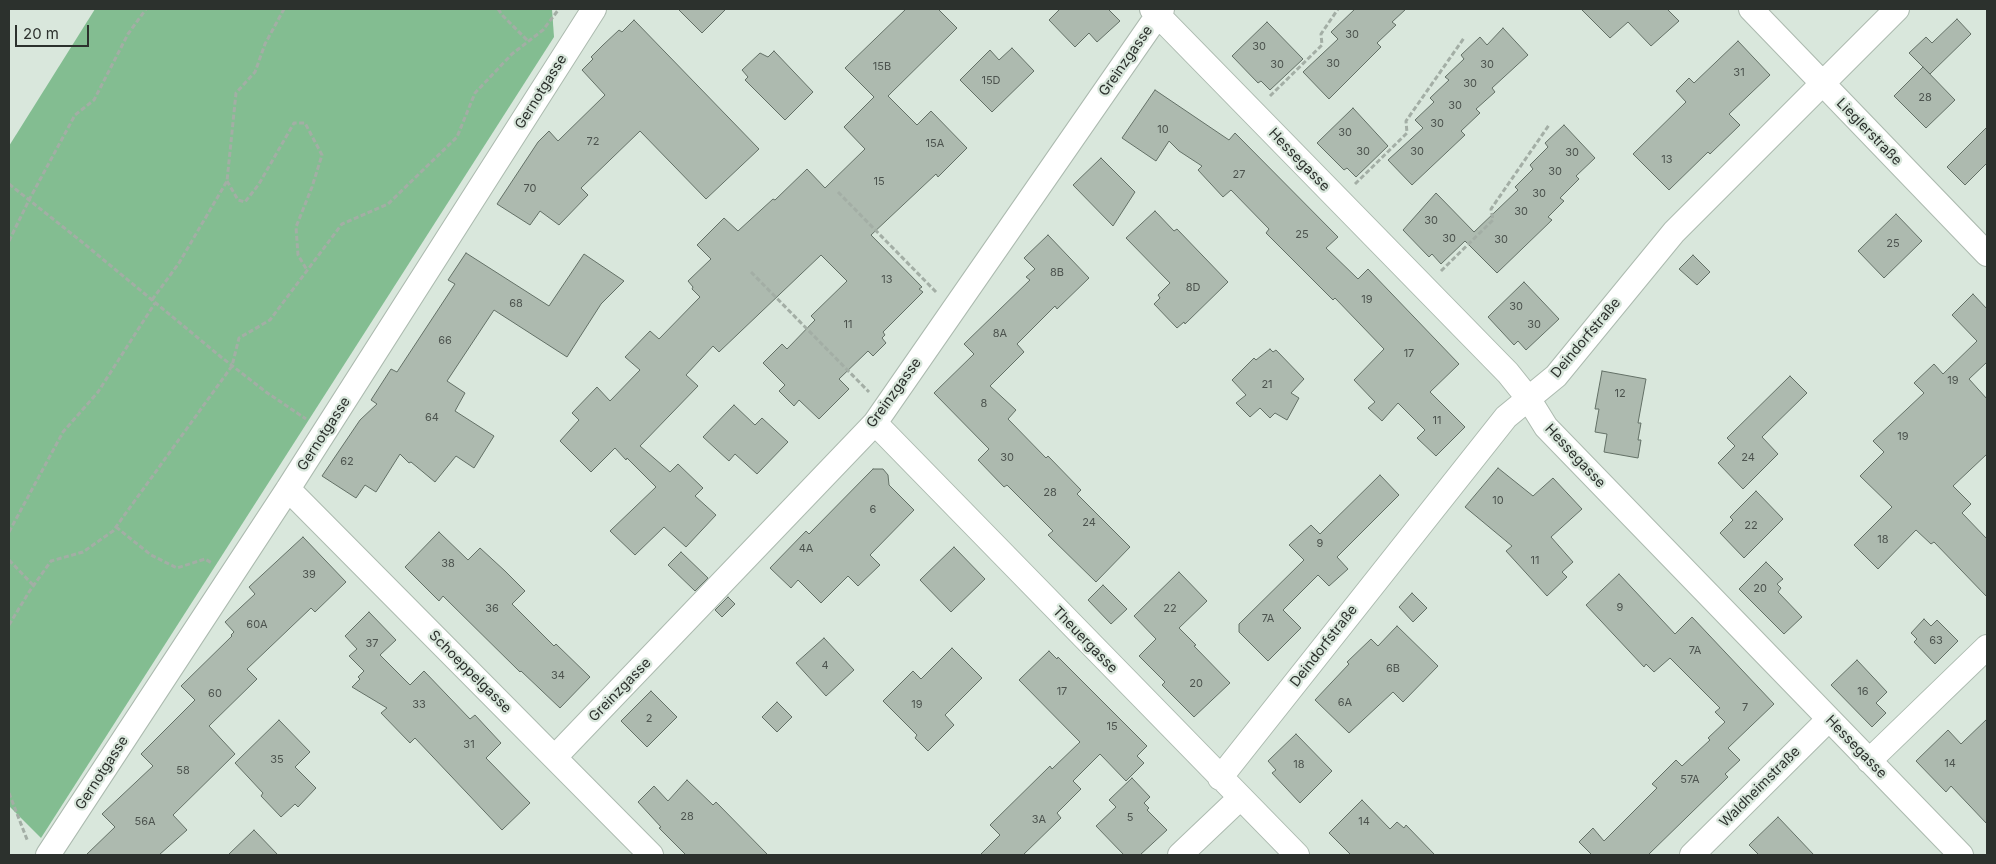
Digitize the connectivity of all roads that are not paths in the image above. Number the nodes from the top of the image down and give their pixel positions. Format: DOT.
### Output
graph roads {
  1 [pos="594,9"];
  2 [pos="1751,9"];
  3 [pos="1897,9"];
  4 [pos="1157,11"];
  5 [pos="1821,83"];
  6 [pos="1987,254"];
  7 [pos="1528,398"];
  8 [pos="880,416"];
  9 [pos="288,489"];
  10 [pos="1987,647"];
  11 [pos="1829,719"];
  12 [pos="555,757"];
  13 [pos="1869,761"];
  14 [pos="1220,778"];
  15 [pos="1240,798"];
  16 [pos="39,851"];
  17 [pos="651,855"];
  18 [pos="1180,855"];
  19 [pos="1297,855"];
  20 [pos="1692,855"];
  21 [pos="1961,855"];
  1 -- 9 [label="street, Gernotgasse"];
  2 -- 5 [label="street, Lieglerstraße"];
  3 -- 5 [label="street, Deindorfstraße"];
  4 -- 7 [label="street, Hessegasse"];
  4 -- 8 [label="street, Greinzgasse"];
  5 -- 6 [label="street, Lieglerstraße"];
  5 -- 7 [label="street, Deindorfstraße"];
  7 -- 11 [label="street, Hessegasse"];
  7 -- 14 [label="street, Deindorfstraße"];
  8 -- 12 [label="street, Greinzgasse"];
  8 -- 14 [label="street, Theuergasse"];
  9 -- 12 [label="street, Schoeppelgasse"];
  9 -- 16 [label="street, Gernotgasse"];
  10 -- 13 [label="street"];
  11 -- 13 [label="street, Hessegasse"];
  11 -- 20 [label="street, Waldheimstraße"];
  12 -- 17 [label="street, Schoeppelgasse"];
  13 -- 21 [label="street, Hessegasse"];
  14 -- 15 [label="street, Theuergasse"];
  15 -- 18 [label="street"];
  15 -- 19 [label="street, Theuergasse"];
}
